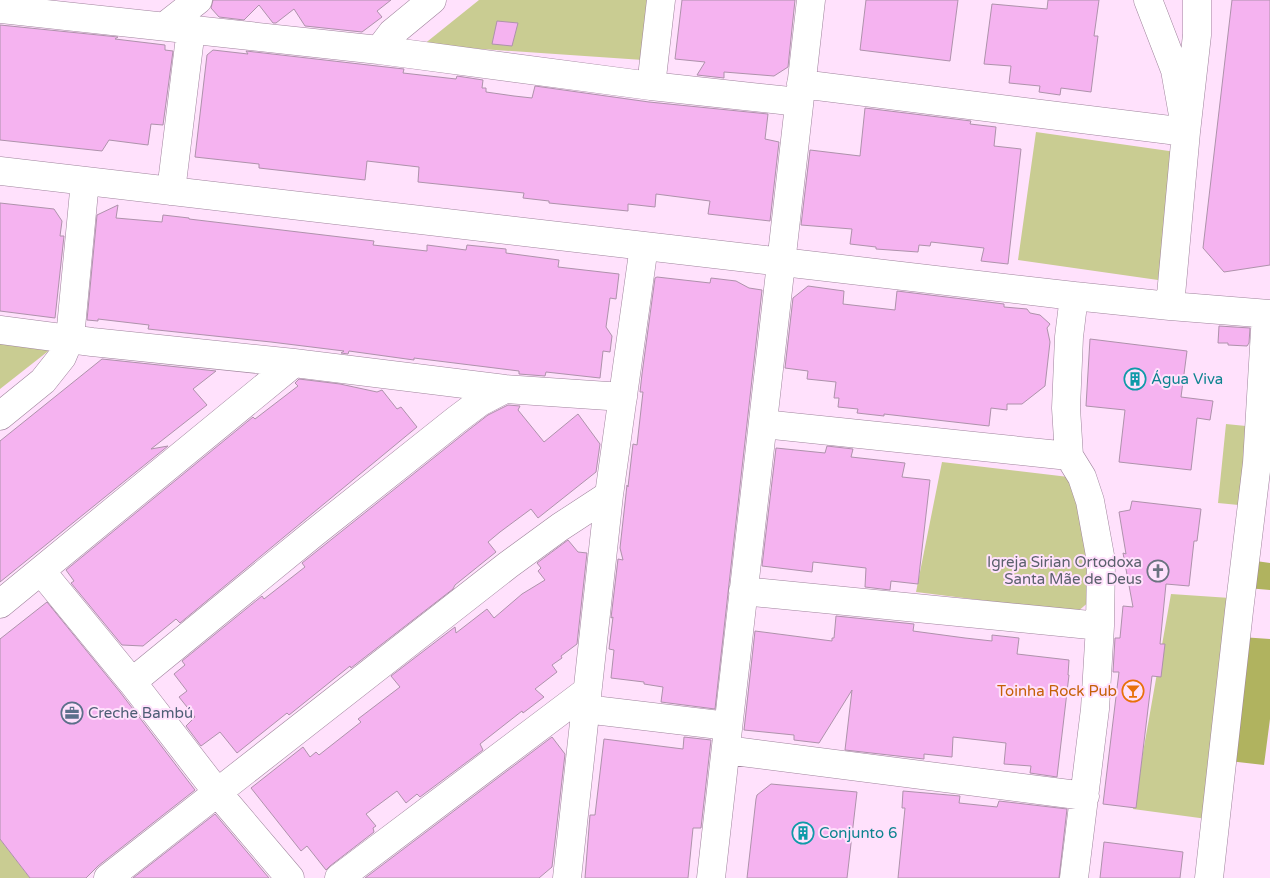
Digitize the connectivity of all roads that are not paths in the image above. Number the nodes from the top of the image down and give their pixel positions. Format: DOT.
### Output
graph roads {
  1 [pos="198,0"];
  2 [pos="432,0"];
  3 [pos="661,0"];
  4 [pos="811,0"];
  5 [pos="1148,0"];
  6 [pos="1197,0"];
  7 [pos="4,6"];
  8 [pos="178,27"];
  9 [pos="379,50"];
  10 [pos="651,86"];
  11 [pos="800,93"];
  12 [pos="1186,132"];
  13 [pos="0,171"];
  14 [pos="85,181"];
  15 [pos="171,191"];
  16 [pos="644,246"];
  17 [pos="782,263"];
  18 [pos="1074,296"];
  19 [pos="1170,306"];
  20 [pos="1268,314"];
  21 [pos="0,330"];
  22 [pos="70,338"];
  23 [pos="294,362"];
  24 [pos="505,389"];
  25 [pos="623,397"];
  26 [pos="0,416"];
  27 [pos="763,424"];
  28 [pos="1069,456"];
  29 [pos="609,495"];
  30 [pos="41,571"];
  31 [pos="743,592"];
  32 [pos="0,604"];
  33 [pos="1100,626"];
  34 [pos="132,682"];
  35 [pos="586,700"];
  36 [pos="727,738"];
  37 [pos="218,792"];
  38 [pos="1085,796"];
  39 [pos="108,878"];
  40 [pos="290,878"];
  41 [pos="340,878"];
  42 [pos="567,878"];
  43 [pos="711,878"];
  44 [pos="1074,878"];
  45 [pos="1209,878"];
  1 -- 8 [label="street"];
  2 -- 9 [label="street"];
  3 -- 10 [label="street"];
  4 -- 11 [label="street"];
  5 -- 12 [label="street"];
  6 -- 12 [label="street"];
  7 -- 8 [label="street"];
  8 -- 9 [label="street"];
  8 -- 15 [label="street"];
  9 -- 10 [label="street"];
  10 -- 11 [label="street"];
  11 -- 12 [label="street"];
  11 -- 17 [label="street"];
  12 -- 19 [label="street"];
  13 -- 14 [label="street"];
  14 -- 15 [label="street"];
  14 -- 22 [label="street"];
  15 -- 16 [label="street"];
  16 -- 17 [label="street"];
  16 -- 25 [label="street"];
  17 -- 18 [label="street"];
  17 -- 27 [label="street"];
  18 -- 19 [label="street"];
  18 -- 28 [label="street"];
  19 -- 20 [label="street"];
  20 -- 45 [label="street"];
  21 -- 22 [label="street"];
  22 -- 23 [label="street"];
  22 -- 26 [label="street"];
  23 -- 24 [label="street"];
  23 -- 30 [label="street"];
  24 -- 25 [label="street"];
  24 -- 34 [label="street"];
  25 -- 29 [label="street"];
  27 -- 28 [label="street"];
  27 -- 31 [label="street"];
  28 -- 33 [label="street"];
  29 -- 35 [label="street"];
  29 -- 37 [label="street"];
  30 -- 32 [label="street"];
  30 -- 34 [label="street"];
  31 -- 33 [label="street"];
  31 -- 36 [label="street"];
  33 -- 38 [label="street"];
  34 -- 37 [label="street"];
  35 -- 36 [label="street"];
  35 -- 41 [label="street"];
  35 -- 42 [label="street"];
  36 -- 38 [label="street"];
  36 -- 43 [label="street"];
  37 -- 39 [label="street"];
  37 -- 40 [label="street"];
  38 -- 44 [label="street"];
}
